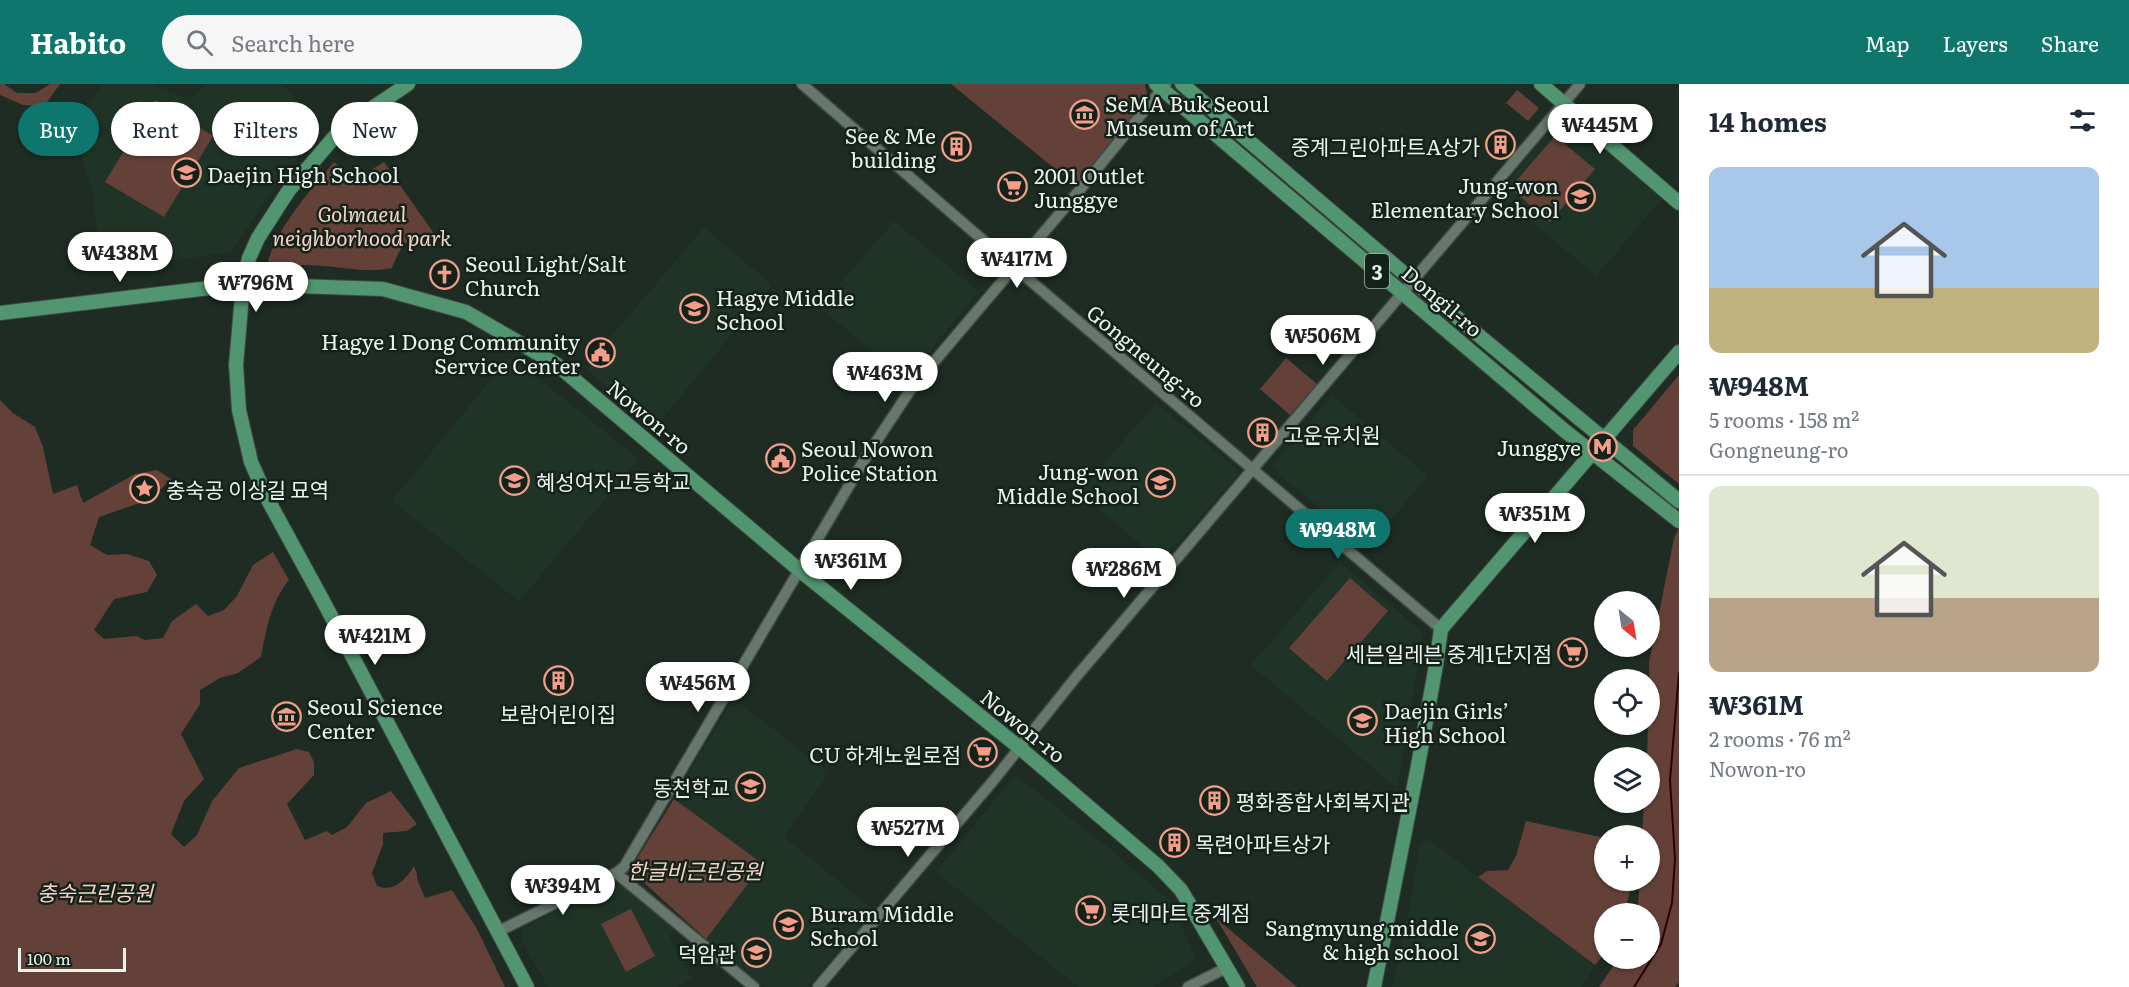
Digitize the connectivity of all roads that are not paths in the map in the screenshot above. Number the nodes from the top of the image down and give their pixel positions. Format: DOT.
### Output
graph roads {
  1 [pos="408,84"];
  2 [pos="802,84"];
  3 [pos="1182,84"];
  4 [pos="1540,84"];
  5 [pos="1580,84"];
  6 [pos="1161,86"];
  7 [pos="1564,104"];
  8 [pos="1679,203"];
  9 [pos="1015,268"];
  10 [pos="1413,281"];
  11 [pos="243,284"];
  12 [pos="1403,293"];
  13 [pos="0,314"];
  14 [pos="1679,352"];
  15 [pos="1605,439"];
  16 [pos="1592,454"];
  17 [pos="1252,470"];
  18 [pos="1679,501"];
  19 [pos="1679,521"];
  20 [pos="798,569"];
  21 [pos="1441,629"];
  22 [pos="1020,747"];
  23 [pos="616,873"];
  24 [pos="497,932"];
  25 [pos="1226,968"];
  26 [pos="527,987"];
  27 [pos="754,987"];
  28 [pos="818,987"];
  29 [pos="1188,987"];
  30 [pos="1238,987"];
  31 [pos="1374,987"];
  1 -- 11 [label="main road"];
  2 -- 9 [label="street, Gongneung-ro"];
  3 -- 10 [label="main road, Dongil-ro / 3"];
  4 -- 7 [label="main road"];
  5 -- 7 [label="street"];
  6 -- 9 [label="street"];
  6 -- 12 [label="main road, Dongil-ro / 3"];
  7 -- 8 [label="main road"];
  7 -- 10 [label="street"];
  9 -- 17 [label="street, Gongneung-ro"];
  9 -- 20 [label="street"];
  10 -- 12 [label="street"];
  10 -- 15 [label="main road, Dongil-ro / 3"];
  11 -- 13 [label="main road, Nowon-ro"];
  11 -- 20 [label="main road, Nowon-ro"];
  11 -- 24 [label="main road"];
  12 -- 16 [label="main road, Dongil-ro / 3"];
  12 -- 17 [label="street"];
  14 -- 15 [label="main road"];
  15 -- 16 [label="main road"];
  15 -- 18 [label="main road, Dongil-ro / 3"];
  16 -- 19 [label="main road, Dongil-ro / 3"];
  16 -- 21 [label="main road"];
  17 -- 21 [label="street, Gongneung-ro"];
  17 -- 22 [label="street"];
  20 -- 22 [label="main road, Nowon-ro"];
  20 -- 23 [label="street"];
  21 -- 31 [label="main road"];
  22 -- 25 [label="main road, Nowon-ro"];
  22 -- 28 [label="street"];
  23 -- 24 [label="street"];
  23 -- 27 [label="street"];
  24 -- 26 [label="main road"];
  25 -- 29 [label="street"];
  25 -- 30 [label="main road, Nowon-ro"];
}
